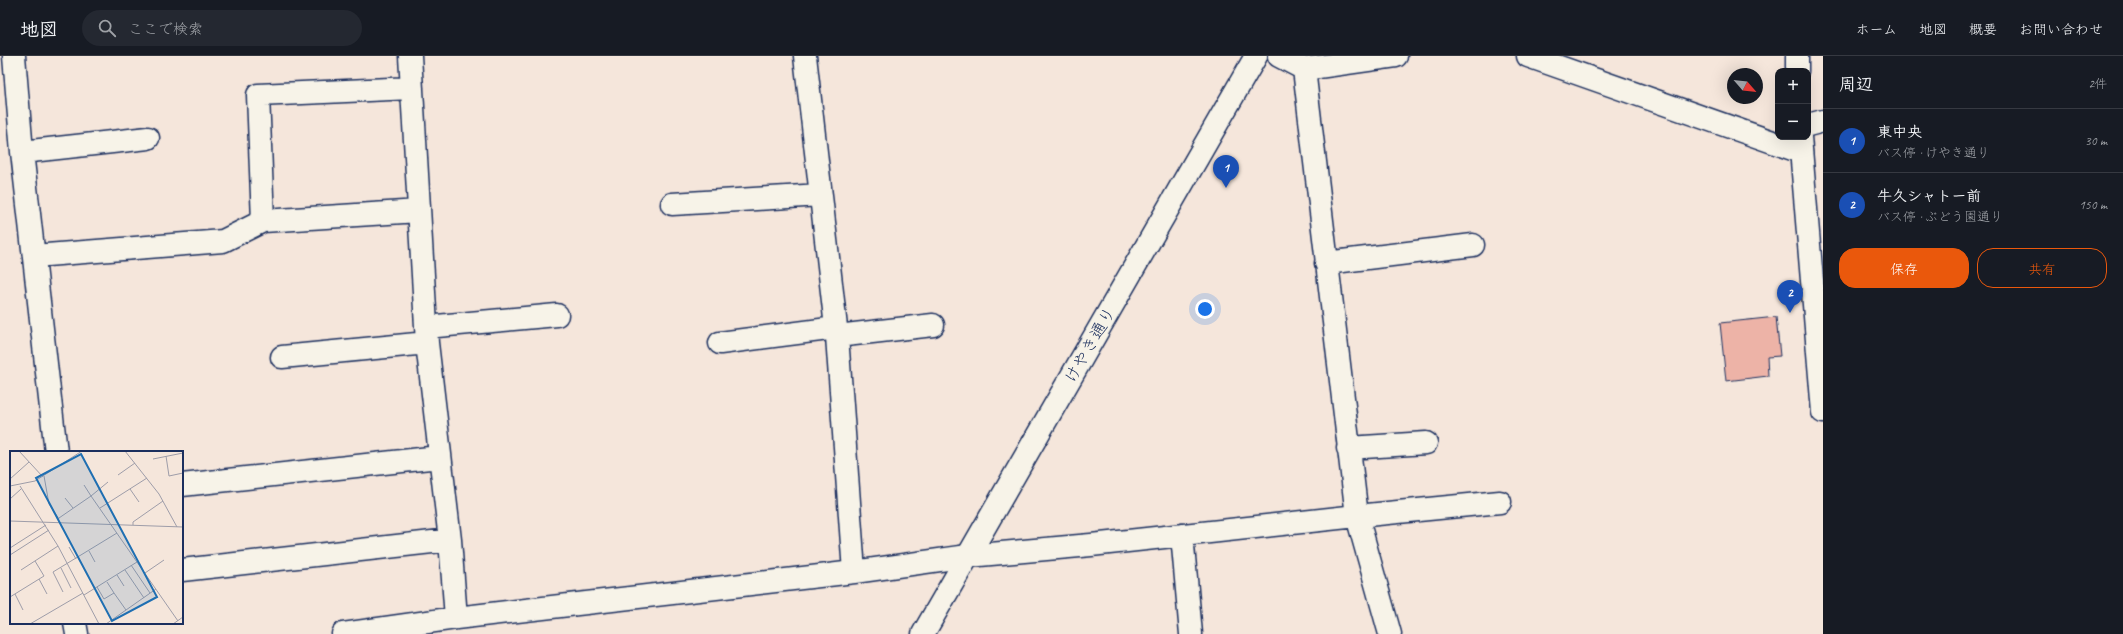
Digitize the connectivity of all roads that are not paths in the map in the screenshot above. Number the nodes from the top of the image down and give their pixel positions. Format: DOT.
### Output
graph roads {
  1 [pos="16,56"];
  2 [pos="410,56"];
  3 [pos="805,56"];
  4 [pos="1256,56"];
  5 [pos="1279,56"];
  6 [pos="1396,56"];
  7 [pos="1528,56"];
  8 [pos="1797,56"];
  9 [pos="1797,68"];
  10 [pos="1304,69"];
  11 [pos="412,88"];
  12 [pos="1823,121"];
  13 [pos="1811,124"];
  14 [pos="148,138"];
  15 [pos="1800,145"];
  16 [pos="22,152"];
  17 [pos="821,195"];
  18 [pos="672,204"];
  19 [pos="419,211"];
  20 [pos="262,221"];
  21 [pos="1473,245"];
  22 [pos="34,256"];
  23 [pos="1326,263"];
  24 [pos="557,315"];
  25 [pos="933,326"];
  26 [pos="837,332"];
  27 [pos="427,335"];
  28 [pos="720,342"];
  29 [pos="282,356"];
  30 [pos="1823,412"];
  31 [pos="1426,443"];
  32 [pos="1348,448"];
  33 [pos="56,451"];
  34 [pos="440,457"];
  35 [pos="183,485"];
  36 [pos="1500,502"];
  37 [pos="1357,516"];
  38 [pos="1182,535"];
  39 [pos="450,540"];
  40 [pos="968,556"];
  41 [pos="183,570"];
  42 [pos="854,572"];
  43 [pos="456,618"];
  44 [pos="75,624"];
  45 [pos="76,634"];
  46 [pos="344,634"];
  47 [pos="923,634"];
  48 [pos="1191,634"];
  49 [pos="1390,634"];
  1 -- 16 [label="street"];
  2 -- 11 [label="street"];
  3 -- 17 [label="street"];
  4 -- 40 [label="street, けやき通り"];
  5 -- 10 [label="street"];
  6 -- 10 [label="street"];
  7 -- 15 [label="street"];
  8 -- 9 [label="street"];
  10 -- 23 [label="street"];
  11 -- 19 [label="street"];
  11 -- 20 [label="street"];
  12 -- 13 [label="street"];
  14 -- 16 [label="street"];
  15 -- 30 [label="street"];
  16 -- 22 [label="street"];
  17 -- 18 [label="street"];
  17 -- 26 [label="street"];
  19 -- 20 [label="street"];
  19 -- 27 [label="street"];
  20 -- 22 [label="street"];
  21 -- 23 [label="street"];
  22 -- 33 [label="street"];
  23 -- 32 [label="street"];
  24 -- 27 [label="street"];
  25 -- 26 [label="street"];
  26 -- 28 [label="street"];
  26 -- 42 [label="street"];
  27 -- 29 [label="street"];
  27 -- 34 [label="street"];
  31 -- 32 [label="street"];
  32 -- 37 [label="street"];
  34 -- 35 [label="street"];
  34 -- 39 [label="street"];
  36 -- 37 [label="street"];
  37 -- 38 [label="street"];
  37 -- 49 [label="street"];
  38 -- 40 [label="street"];
  38 -- 48 [label="street"];
  39 -- 41 [label="street"];
  39 -- 43 [label="street"];
  40 -- 42 [label="street"];
  40 -- 47 [label="street, けやき通り"];
  42 -- 43 [label="street"];
  43 -- 46 [label="street"];
  44 -- 45 [label="street"];
}
